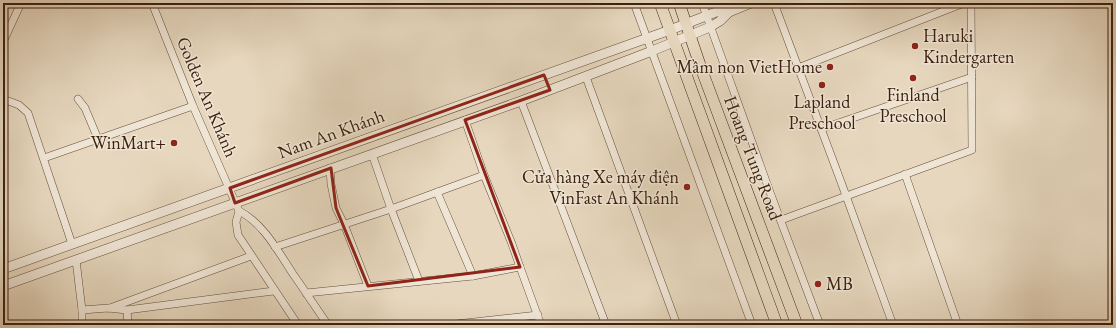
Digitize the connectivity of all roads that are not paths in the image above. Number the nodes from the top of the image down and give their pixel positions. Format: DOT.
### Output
graph roads {
  1 [pos="21,3"];
  2 [pos="152,3"];
  3 [pos="634,3"];
  4 [pos="660,3"];
  5 [pos="679,3"];
  6 [pos="702,3"];
  7 [pos="751,3"];
  8 [pos="774,3"];
  9 [pos="964,3"];
  10 [pos="971,3"];
  11 [pos="729,12"];
  12 [pos="706,16"];
  13 [pos="686,24"];
  14 [pos="710,27"];
  15 [pos="670,30"];
  16 [pos="690,36"];
  17 [pos="647,38"];
  18 [pos="3,42"];
  19 [pos="675,42"];
  20 [pos="652,51"];
  21 [pos="798,68"];
  22 [pos="544,75"];
  23 [pos="586,77"];
  24 [pos="972,77"];
  25 [pos="550,90"];
  26 [pos="3,99"];
  27 [pos="78,99"];
  28 [pos="521,101"];
  29 [pos="194,106"];
  30 [pos="466,120"];
  31 [pos="822,129"];
  32 [pos="98,139"];
  33 [pos="372,154"];
  34 [pos="44,158"];
  35 [pos="330,168"];
  36 [pos="905,174"];
  37 [pos="484,175"];
  38 [pos="230,188"];
  39 [pos="437,192"];
  40 [pos="846,196"];
  41 [pos="237,207"];
  42 [pos="391,209"];
  43 [pos="781,220"];
  44 [pos="344,224"];
  45 [pos="72,244"];
  46 [pos="275,248"];
  47 [pos="251,256"];
  48 [pos="76,260"];
  49 [pos="520,267"];
  50 [pos="3,269"];
  51 [pos="473,276"];
  52 [pos="418,281"];
  53 [pos="3,286"];
  54 [pos="368,286"];
  55 [pos="274,291"];
  56 [pos="306,292"];
  57 [pos="108,308"];
  58 [pos="82,310"];
  59 [pos="127,310"];
  60 [pos="538,315"];
  61 [pos="82,325"];
  62 [pos="128,325"];
  63 [pos="298,325"];
  64 [pos="328,325"];
  65 [pos="447,325"];
  66 [pos="541,325"];
  67 [pos="606,325"];
  68 [pos="677,325"];
  69 [pos="751,325"];
  70 [pos="777,325"];
  71 [pos="797,325"];
  72 [pos="820,325"];
  73 [pos="893,325"];
  74 [pos="958,325"];
  1 -- 18 [label="street"];
  2 -- 29 [label="street, Golden An Khánh"];
  3 -- 17 [label="street"];
  4 -- 15 [label="main road, Hoang Tung Road"];
  5 -- 13 [label="main road, Hoang Tung Road"];
  6 -- 12 [label="street"];
  7 -- 11 [label="street"];
  8 -- 21 [label="street"];
  9 -- 21 [label="street"];
  10 -- 24 [label="street"];
  11 -- 12 [label="street, Nam An Khánh"];
  11 -- 14 [label="street, Nam An Khánh"];
  12 -- 13 [label="street, Nam An Khánh"];
  12 -- 14 [label="street"];
  13 -- 15 [label="street, Nam An Khánh"];
  13 -- 16 [label="main road, Hoang Tung Road"];
  14 -- 16 [label="street, Nam An Khánh"];
  14 -- 43 [label="street"];
  15 -- 17 [label="street, Nam An Khánh"];
  15 -- 19 [label="main road, Hoang Tung Road"];
  16 -- 19 [label="street, Nam An Khánh"];
  16 -- 71 [label="main road, Hoang Tung Road"];
  17 -- 20 [label="street"];
  17 -- 22 [label="street, Nam An Khánh"];
  19 -- 20 [label="street, Nam An Khánh"];
  19 -- 70 [label="main road, Hoang Tung Road"];
  20 -- 23 [label="street, Nam An Khánh"];
  20 -- 69 [label="street"];
  21 -- 31 [label="street"];
  22 -- 25 [label="street"];
  22 -- 38 [label="street, Nam An Khánh"];
  23 -- 25 [label="street, Nam An Khánh"];
  23 -- 68 [label="street"];
  24 -- 31 [label="street"];
  24 -- 36 [label="street"];
  25 -- 28 [label="street, Nam An Khánh"];
  26 -- 34 [label="street"];
  27 -- 32 [label="street"];
  28 -- 30 [label="street, Nam An Khánh"];
  28 -- 67 [label="street"];
  29 -- 32 [label="street"];
  29 -- 38 [label="street, Golden An Khánh"];
  30 -- 33 [label="street, Nam An Khánh"];
  30 -- 37 [label="street"];
  31 -- 40 [label="street"];
  32 -- 34 [label="street"];
  33 -- 35 [label="street, Nam An Khánh"];
  33 -- 42 [label="street"];
  34 -- 45 [label="street"];
  35 -- 41 [label="street, Nam An Khánh"];
  35 -- 44 [label="street"];
  36 -- 40 [label="street"];
  36 -- 74 [label="street"];
  37 -- 39 [label="street"];
  37 -- 49 [label="street"];
  38 -- 41 [label="street, Golden An Khánh"];
  38 -- 45 [label="street, Nam An Khánh"];
  39 -- 42 [label="street"];
  39 -- 51 [label="street"];
  40 -- 43 [label="street"];
  40 -- 73 [label="street"];
  41 -- 46 [label="street"];
  41 -- 47 [label="street"];
  41 -- 48 [label="street, Nam An Khánh"];
  42 -- 44 [label="street"];
  42 -- 52 [label="street"];
  43 -- 72 [label="street"];
  44 -- 46 [label="street"];
  44 -- 54 [label="street"];
  45 -- 50 [label="street, Nam An Khánh"];
  46 -- 56 [label="street"];
  47 -- 55 [label="street"];
  47 -- 57 [label="street"];
  48 -- 53 [label="street, Nam An Khánh"];
  48 -- 58 [label="street"];
  49 -- 51 [label="street"];
  49 -- 60 [label="street"];
  51 -- 52 [label="street"];
  52 -- 54 [label="street"];
  54 -- 56 [label="street"];
  55 -- 59 [label="street"];
  55 -- 63 [label="street"];
  56 -- 64 [label="street"];
  57 -- 58 [label="street"];
  57 -- 59 [label="street"];
  58 -- 61 [label="street"];
  59 -- 62 [label="street"];
  60 -- 65 [label="street"];
  60 -- 66 [label="street"];
}
